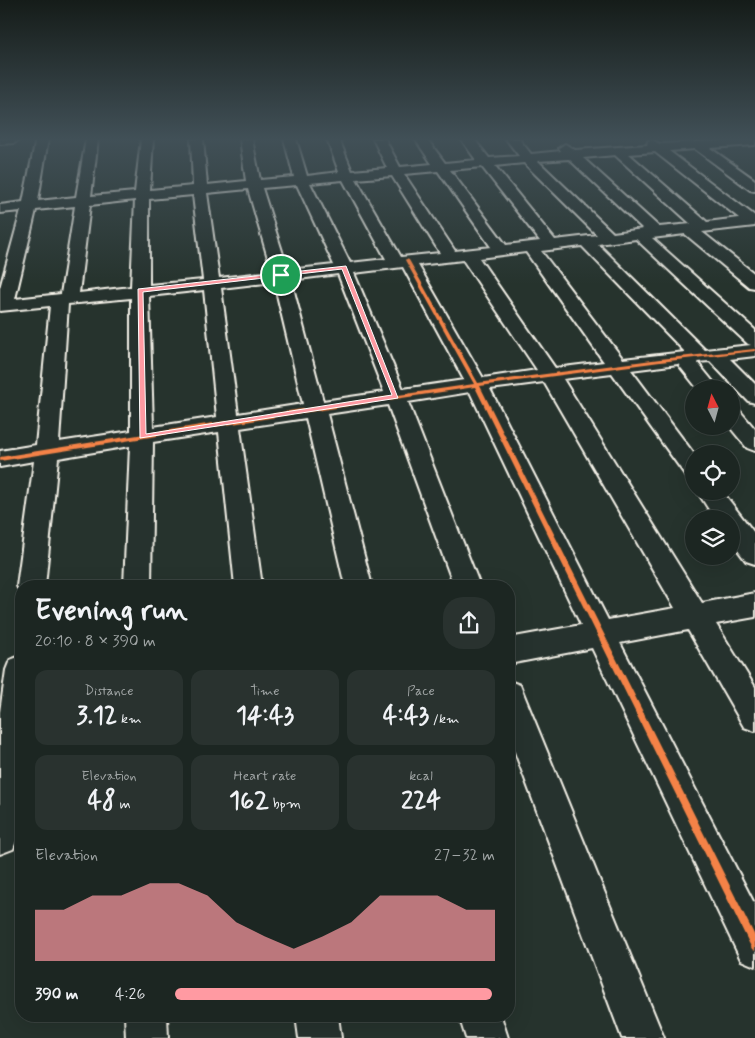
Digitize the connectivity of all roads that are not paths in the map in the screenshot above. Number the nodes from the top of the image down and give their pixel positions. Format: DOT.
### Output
graph roads {
  1 [pos="33,187"];
  2 [pos="84,187"];
  3 [pos="143,187"];
  4 [pos="200,187"];
  5 [pos="238,187"];
  6 [pos="254,187"];
  7 [pos="305,187"];
  8 [pos="355,187"];
  9 [pos="408,187"];
  10 [pos="455,187"];
  11 [pos="505,187"];
  12 [pos="557,187"];
  13 [pos="603,187"];
  14 [pos="653,187"];
  15 [pos="704,187"];
  16 [pos="200,191"];
  17 [pos="142,196"];
  18 [pos="82,201"];
  19 [pos="30,206"];
  20 [pos="0,209"];
  21 [pos="750,226"];
  22 [pos="696,227"];
  23 [pos="647,233"];
  24 [pos="608,237"];
  25 [pos="585,240"];
  26 [pos="550,244"];
  27 [pos="529,246"];
  28 [pos="501,249"];
  29 [pos="458,254"];
  30 [pos="401,261"];
  31 [pos="344,268"];
  32 [pos="281,275"];
  33 [pos="755,283"];
  34 [pos="211,284"];
  35 [pos="140,290"];
  36 [pos="64,299"];
  37 [pos="2,306"];
  38 [pos="755,340"];
  39 [pos="755,350"];
  40 [pos="698,356"];
  41 [pos="619,366"];
  42 [pos="550,375"];
  43 [pos="706,380"];
  44 [pos="477,385"];
  45 [pos="755,396"];
  46 [pos="396,397"];
  47 [pos="315,410"];
  48 [pos="228,423"];
  49 [pos="740,426"];
  50 [pos="142,437"];
  51 [pos="755,443"];
  52 [pos="46,452"];
  53 [pos="685,458"];
  54 [pos="0,459"];
  55 [pos="740,534"];
  56 [pos="755,554"];
  57 [pos="32,580"];
  58 [pos="138,580"];
  59 [pos="248,580"];
  60 [pos="358,580"];
  61 [pos="465,580"];
  62 [pos="755,606"];
  63 [pos="696,616"];
  64 [pos="599,634"];
  65 [pos="515,650"];
  66 [pos="515,710"];
  67 [pos="15,714"];
  68 [pos="755,716"];
  69 [pos="11,744"];
  70 [pos="0,836"];
  71 [pos="755,946"];
  72 [pos="146,1022"];
  73 [pos="318,1022"];
  74 [pos="482,1022"];
  75 [pos="147,1038"];
  76 [pos="320,1038"];
  77 [pos="487,1038"];
  78 [pos="643,1038"];
  1 -- 19 [label="street"];
  2 -- 18 [label="street"];
  3 -- 17 [label="street"];
  4 -- 16 [label="street"];
  5 -- 16 [label="street"];
  6 -- 32 [label="street"];
  7 -- 31 [label="street"];
  8 -- 30 [label="street"];
  9 -- 29 [label="street"];
  10 -- 28 [label="street"];
  11 -- 26 [label="street"];
  12 -- 24 [label="street"];
  13 -- 23 [label="street"];
  14 -- 22 [label="street"];
  15 -- 21 [label="street"];
  16 -- 17 [label="street"];
  16 -- 34 [label="street"];
  17 -- 18 [label="street"];
  17 -- 35 [label="street"];
  18 -- 19 [label="street"];
  18 -- 36 [label="street"];
  19 -- 20 [label="street"];
  19 -- 37 [label="street"];
  21 -- 22 [label="street"];
  22 -- 23 [label="street"];
  22 -- 33 [label="street"];
  23 -- 24 [label="street"];
  23 -- 38 [label="street"];
  24 -- 25 [label="street"];
  25 -- 26 [label="street"];
  25 -- 40 [label="street"];
  26 -- 27 [label="street"];
  27 -- 28 [label="street"];
  27 -- 41 [label="street"];
  28 -- 29 [label="street"];
  29 -- 30 [label="street"];
  29 -- 42 [label="street"];
  30 -- 31 [label="street"];
  30 -- 44 [label="street"];
  31 -- 32 [label="street"];
  31 -- 46 [label="street"];
  32 -- 34 [label="street"];
  32 -- 47 [label="street"];
  34 -- 35 [label="street"];
  34 -- 48 [label="street"];
  35 -- 36 [label="street"];
  35 -- 50 [label="street"];
  36 -- 37 [label="street"];
  36 -- 52 [label="street"];
  39 -- 40 [label="street"];
  40 -- 41 [label="street"];
  40 -- 43 [label="street"];
  40 -- 45 [label="street"];
  41 -- 42 [label="street"];
  41 -- 53 [label="street"];
  42 -- 44 [label="street"];
  42 -- 63 [label="street"];
  44 -- 46 [label="street"];
  44 -- 64 [label="street"];
  46 -- 47 [label="street"];
  46 -- 61 [label="street"];
  47 -- 48 [label="street"];
  47 -- 60 [label="street"];
  48 -- 50 [label="street"];
  48 -- 59 [label="street"];
  49 -- 51 [label="street"];
  50 -- 52 [label="street"];
  50 -- 58 [label="street"];
  52 -- 54 [label="street"];
  52 -- 57 [label="street"];
  55 -- 56 [label="street"];
  62 -- 63 [label="street"];
  63 -- 64 [label="street"];
  63 -- 68 [label="street"];
  64 -- 65 [label="street"];
  64 -- 71 [label="street"];
  66 -- 78 [label="street"];
  67 -- 69 [label="street"];
  69 -- 70 [label="street"];
  72 -- 75 [label="street"];
  73 -- 76 [label="street"];
  74 -- 77 [label="street"];
}
